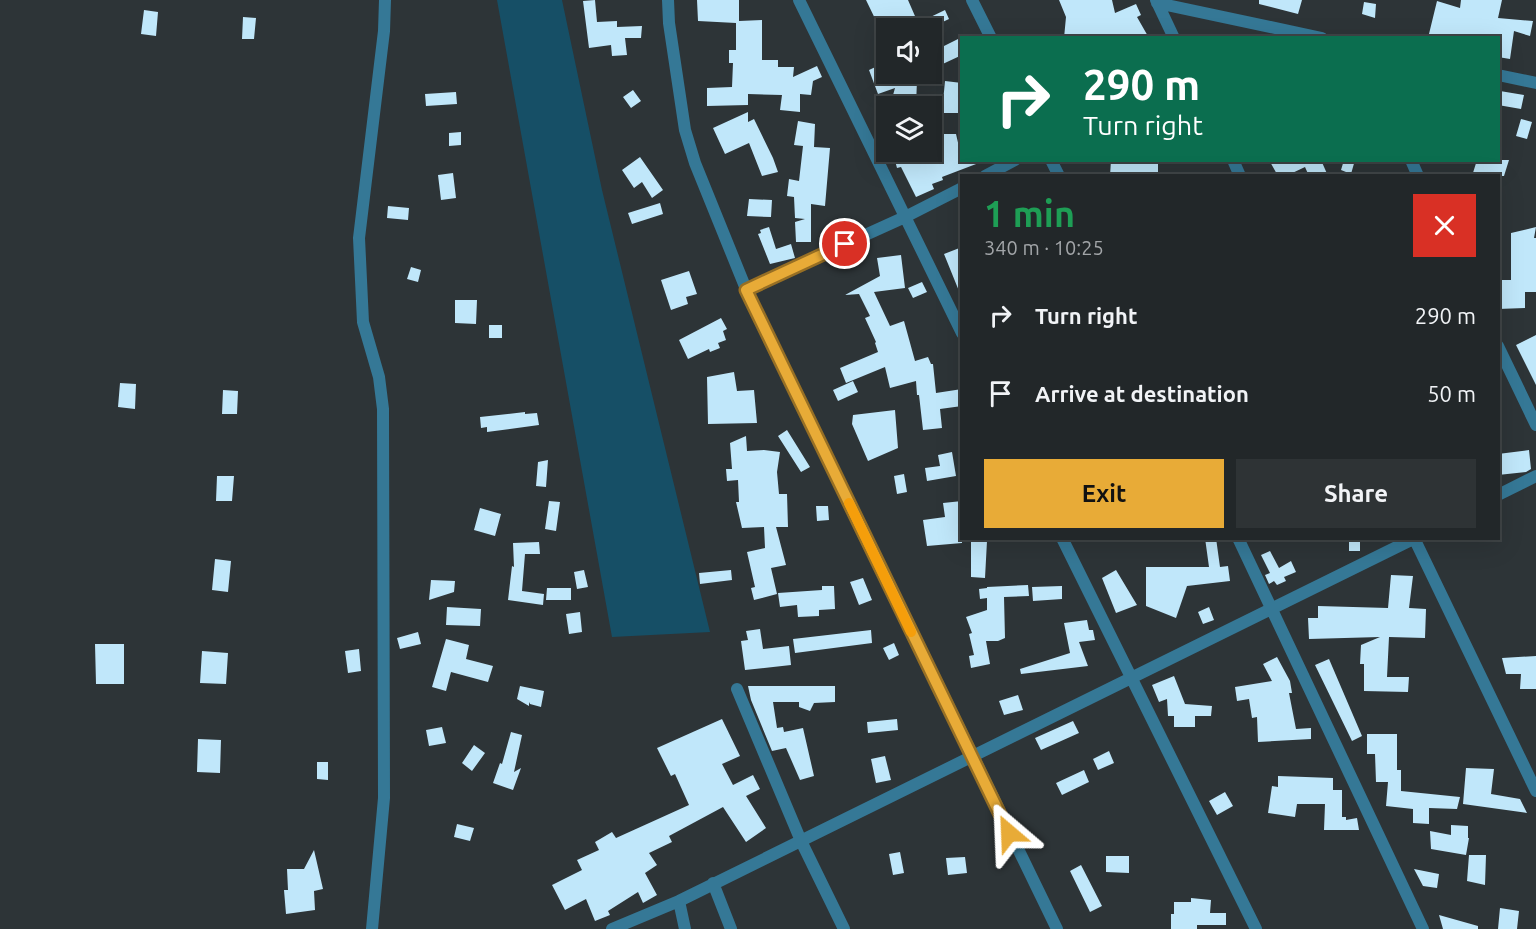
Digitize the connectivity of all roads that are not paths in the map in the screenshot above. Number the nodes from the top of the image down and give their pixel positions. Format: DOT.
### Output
graph roads {
  1 [pos="385,0"];
  2 [pos="668,0"];
  3 [pos="799,0"];
  4 [pos="972,0"];
  5 [pos="1157,2"];
  6 [pos="990,36"];
  7 [pos="1173,36"];
  8 [pos="1313,36"];
  9 [pos="1500,75"];
  10 [pos="1536,83"];
  11 [pos="1011,162"];
  12 [pos="989,174"];
  13 [pos="960,189"];
  14 [pos="905,217"];
  15 [pos="746,290"];
  16 [pos="960,329"];
  17 [pos="1500,350"];
  18 [pos="1536,425"];
  19 [pos="1536,476"];
  20 [pos="1500,494"];
  21 [pos="1063,540"];
  22 [pos="1239,540"];
  23 [pos="1413,540"];
  24 [pos="1415,540"];
  25 [pos="1273,609"];
  26 [pos="1131,680"];
  27 [pos="737,688"];
  28 [pos="971,756"];
  29 [pos="1536,791"];
  30 [pos="801,841"];
  31 [pos="713,883"];
  32 [pos="679,901"];
  33 [pos="372,929"];
  34 [pos="612,929"];
  35 [pos="685,929"];
  36 [pos="731,929"];
  37 [pos="843,929"];
  38 [pos="1057,929"];
  39 [pos="1256,929"];
  40 [pos="1424,929"];
  1 -- 33 [label="street"];
  2 -- 15 [label="street"];
  3 -- 14 [label="street"];
  4 -- 6 [label="street"];
  5 -- 7 [label="street"];
  5 -- 8 [label="street"];
  9 -- 10 [label="street"];
  11 -- 12 [label="street"];
  13 -- 14 [label="street"];
  14 -- 15 [label="street"];
  14 -- 16 [label="street"];
  15 -- 28 [label="street"];
  17 -- 18 [label="street"];
  19 -- 20 [label="street"];
  21 -- 26 [label="street"];
  22 -- 25 [label="street"];
  23 -- 25 [label="street"];
  24 -- 29 [label="street"];
  25 -- 26 [label="street"];
  25 -- 40 [label="street"];
  26 -- 28 [label="street"];
  26 -- 39 [label="street"];
  27 -- 30 [label="street"];
  28 -- 30 [label="street"];
  28 -- 38 [label="street"];
  30 -- 31 [label="street"];
  30 -- 37 [label="street"];
  31 -- 32 [label="street"];
  31 -- 36 [label="street"];
  32 -- 34 [label="street"];
  32 -- 35 [label="street"];
}
